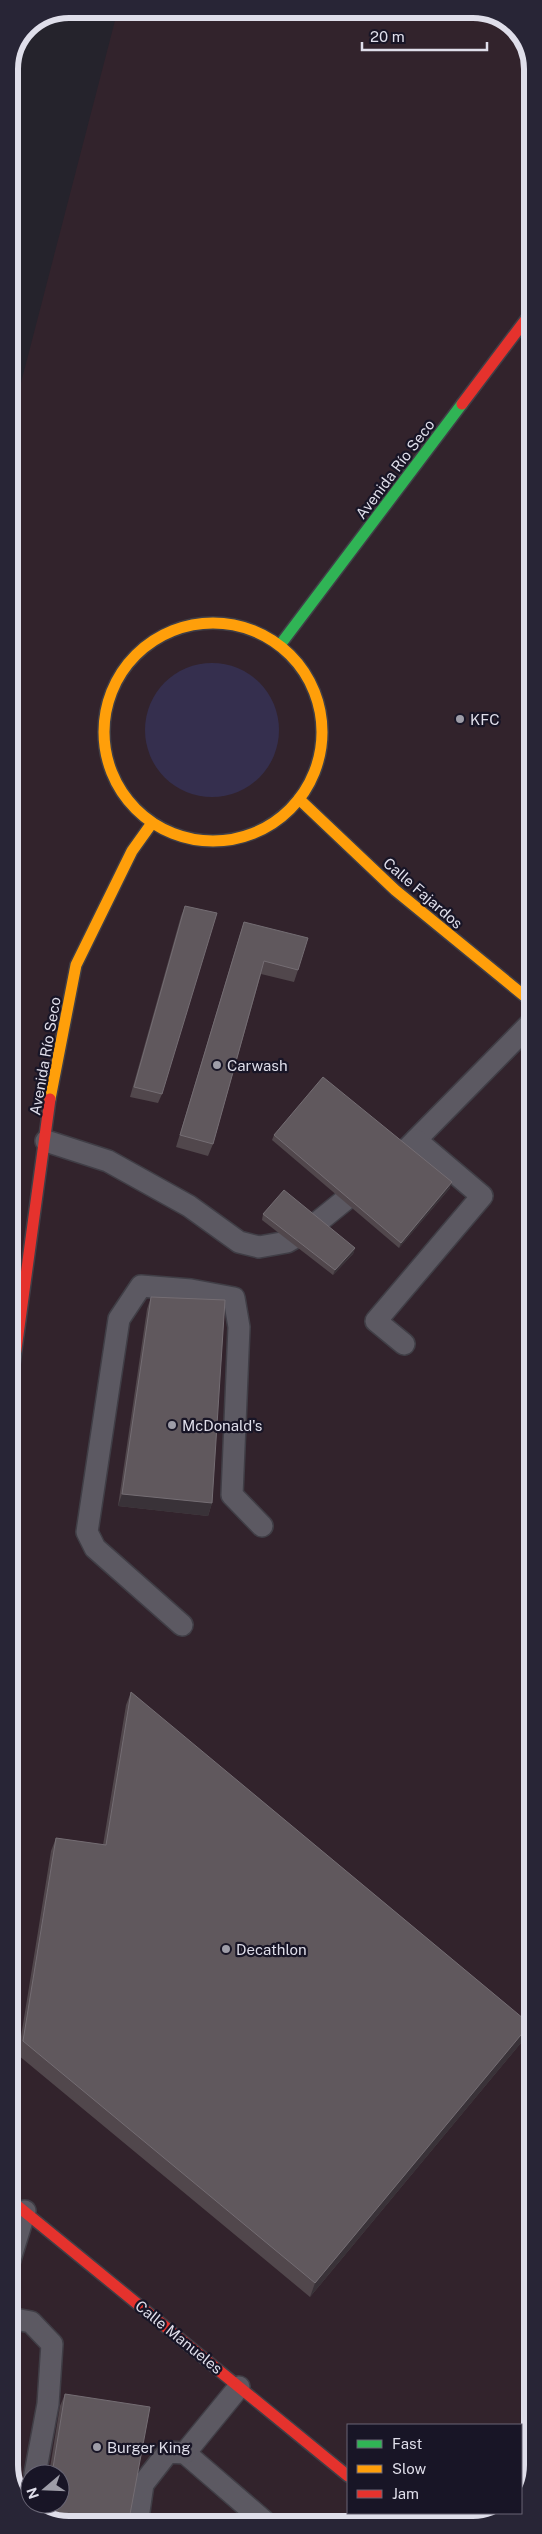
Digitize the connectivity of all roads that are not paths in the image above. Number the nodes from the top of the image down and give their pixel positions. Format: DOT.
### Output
graph roads {
  1 [pos="524,322"];
  2 [pos="280,646"];
  3 [pos="300,799"];
  4 [pos="152,823"];
  5 [pos="524,996"];
  6 [pos="524,1030"];
  7 [pos="416,1140"];
  8 [pos="46,1141"];
  9 [pos="18,1338"];
  10 [pos="404,1344"];
  11 [pos="262,1526"];
  12 [pos="182,1625"];
  13 [pos="18,2206"];
  14 [pos="18,2320"];
  15 [pos="239,2387"];
  16 [pos="185,2453"];
  17 [pos="37,2464"];
  18 [pos="347,2475"];
  19 [pos="138,2516"];
  20 [pos="258,2516"];
  1 -- 2 [label="street, Avenida Río Seco"];
  2 -- 3 [label="street"];
  2 -- 4 [label="street"];
  3 -- 4 [label="street"];
  3 -- 5 [label="street, Calle Fajardos"];
  4 -- 8 [label="street, Avenida Río Seco"];
  6 -- 7 [label="lane"];
  7 -- 8 [label="lane"];
  7 -- 10 [label="lane"];
  8 -- 9 [label="street, Avenida Río Seco"];
  11 -- 12 [label="lane"];
  13 -- 15 [label="street, Calle Manueles"];
  14 -- 17 [label="lane"];
  15 -- 16 [label="lane"];
  15 -- 18 [label="street, Calle Manueles"];
  16 -- 19 [label="lane"];
  16 -- 20 [label="lane"];
}
